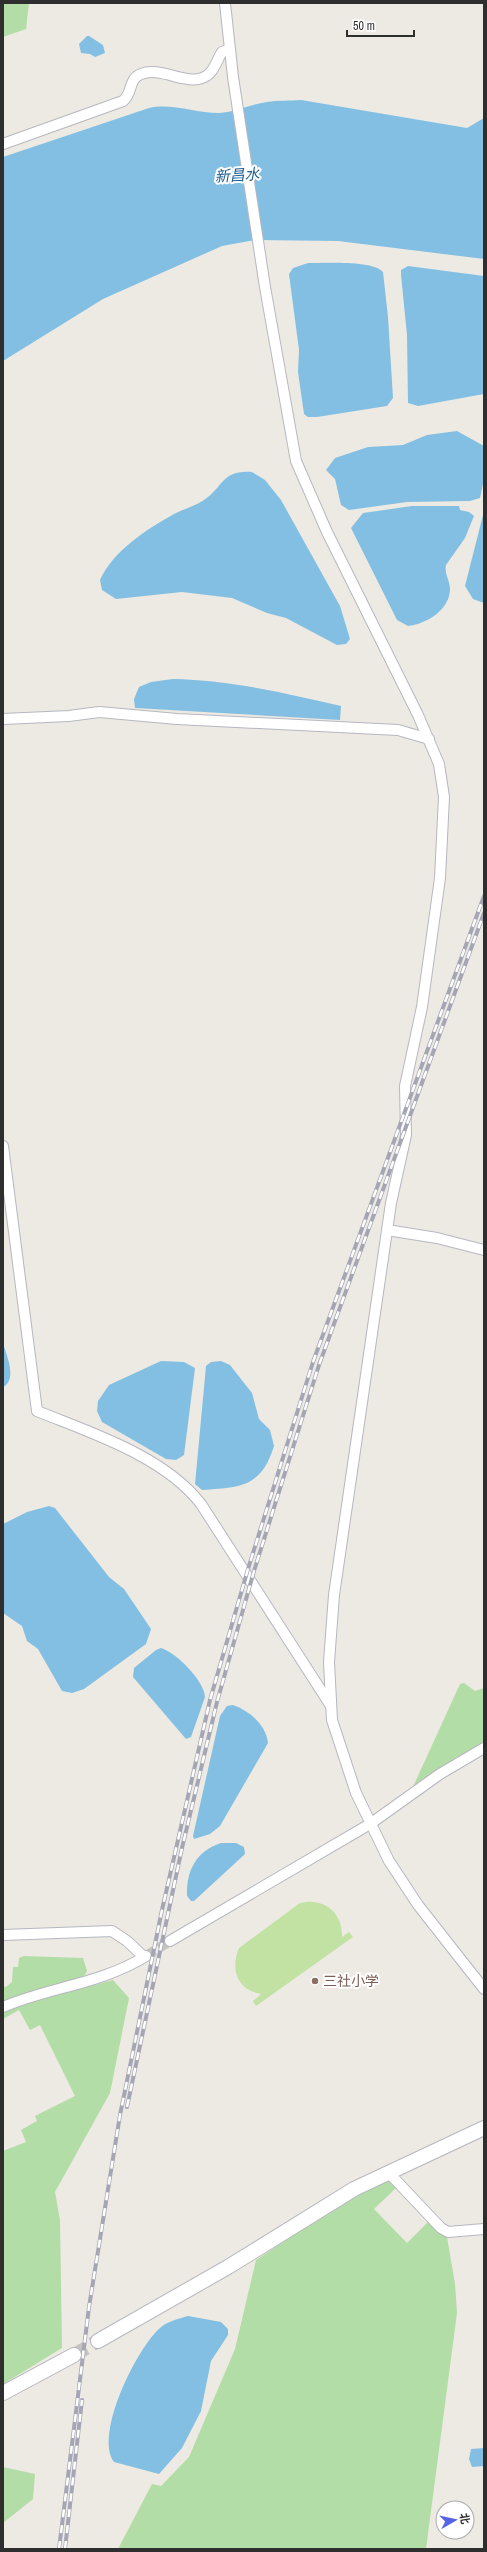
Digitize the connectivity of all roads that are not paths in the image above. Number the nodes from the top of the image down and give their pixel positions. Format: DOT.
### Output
graph roads {
  1 [pos="225,3"];
  2 [pos="230,49"];
  3 [pos="3,144"];
  4 [pos="3,719"];
  5 [pos="429,739"];
  6 [pos="3,1146"];
  7 [pos="387,1230"];
  8 [pos="484,1250"];
  9 [pos="330,1706"];
  10 [pos="484,1748"];
  11 [pos="370,1824"];
  12 [pos="3,1935"];
  13 [pos="170,1941"];
  14 [pos="484,1989"];
  15 [pos="3,2007"];
  16 [pos="483,2126"];
  17 [pos="389,2172"];
  18 [pos="484,2230"];
  19 [pos="98,2341"];
  20 [pos="74,2355"];
  21 [pos="3,2393"];
  1 -- 2 [label="street"];
  2 -- 3 [label="street"];
  2 -- 5 [label="street"];
  4 -- 5 [label="street"];
  5 -- 7 [label="street"];
  6 -- 9 [label="street"];
  7 -- 8 [label="street"];
  7 -- 9 [label="street"];
  9 -- 11 [label="street"];
  10 -- 11 [label="street"];
  11 -- 13 [label="street"];
  11 -- 14 [label="street"];
  12 -- 15 [label="street"];
  16 -- 17 [label="street"];
  17 -- 18 [label="street"];
  17 -- 19 [label="street"];
  20 -- 21 [label="street"];
}
